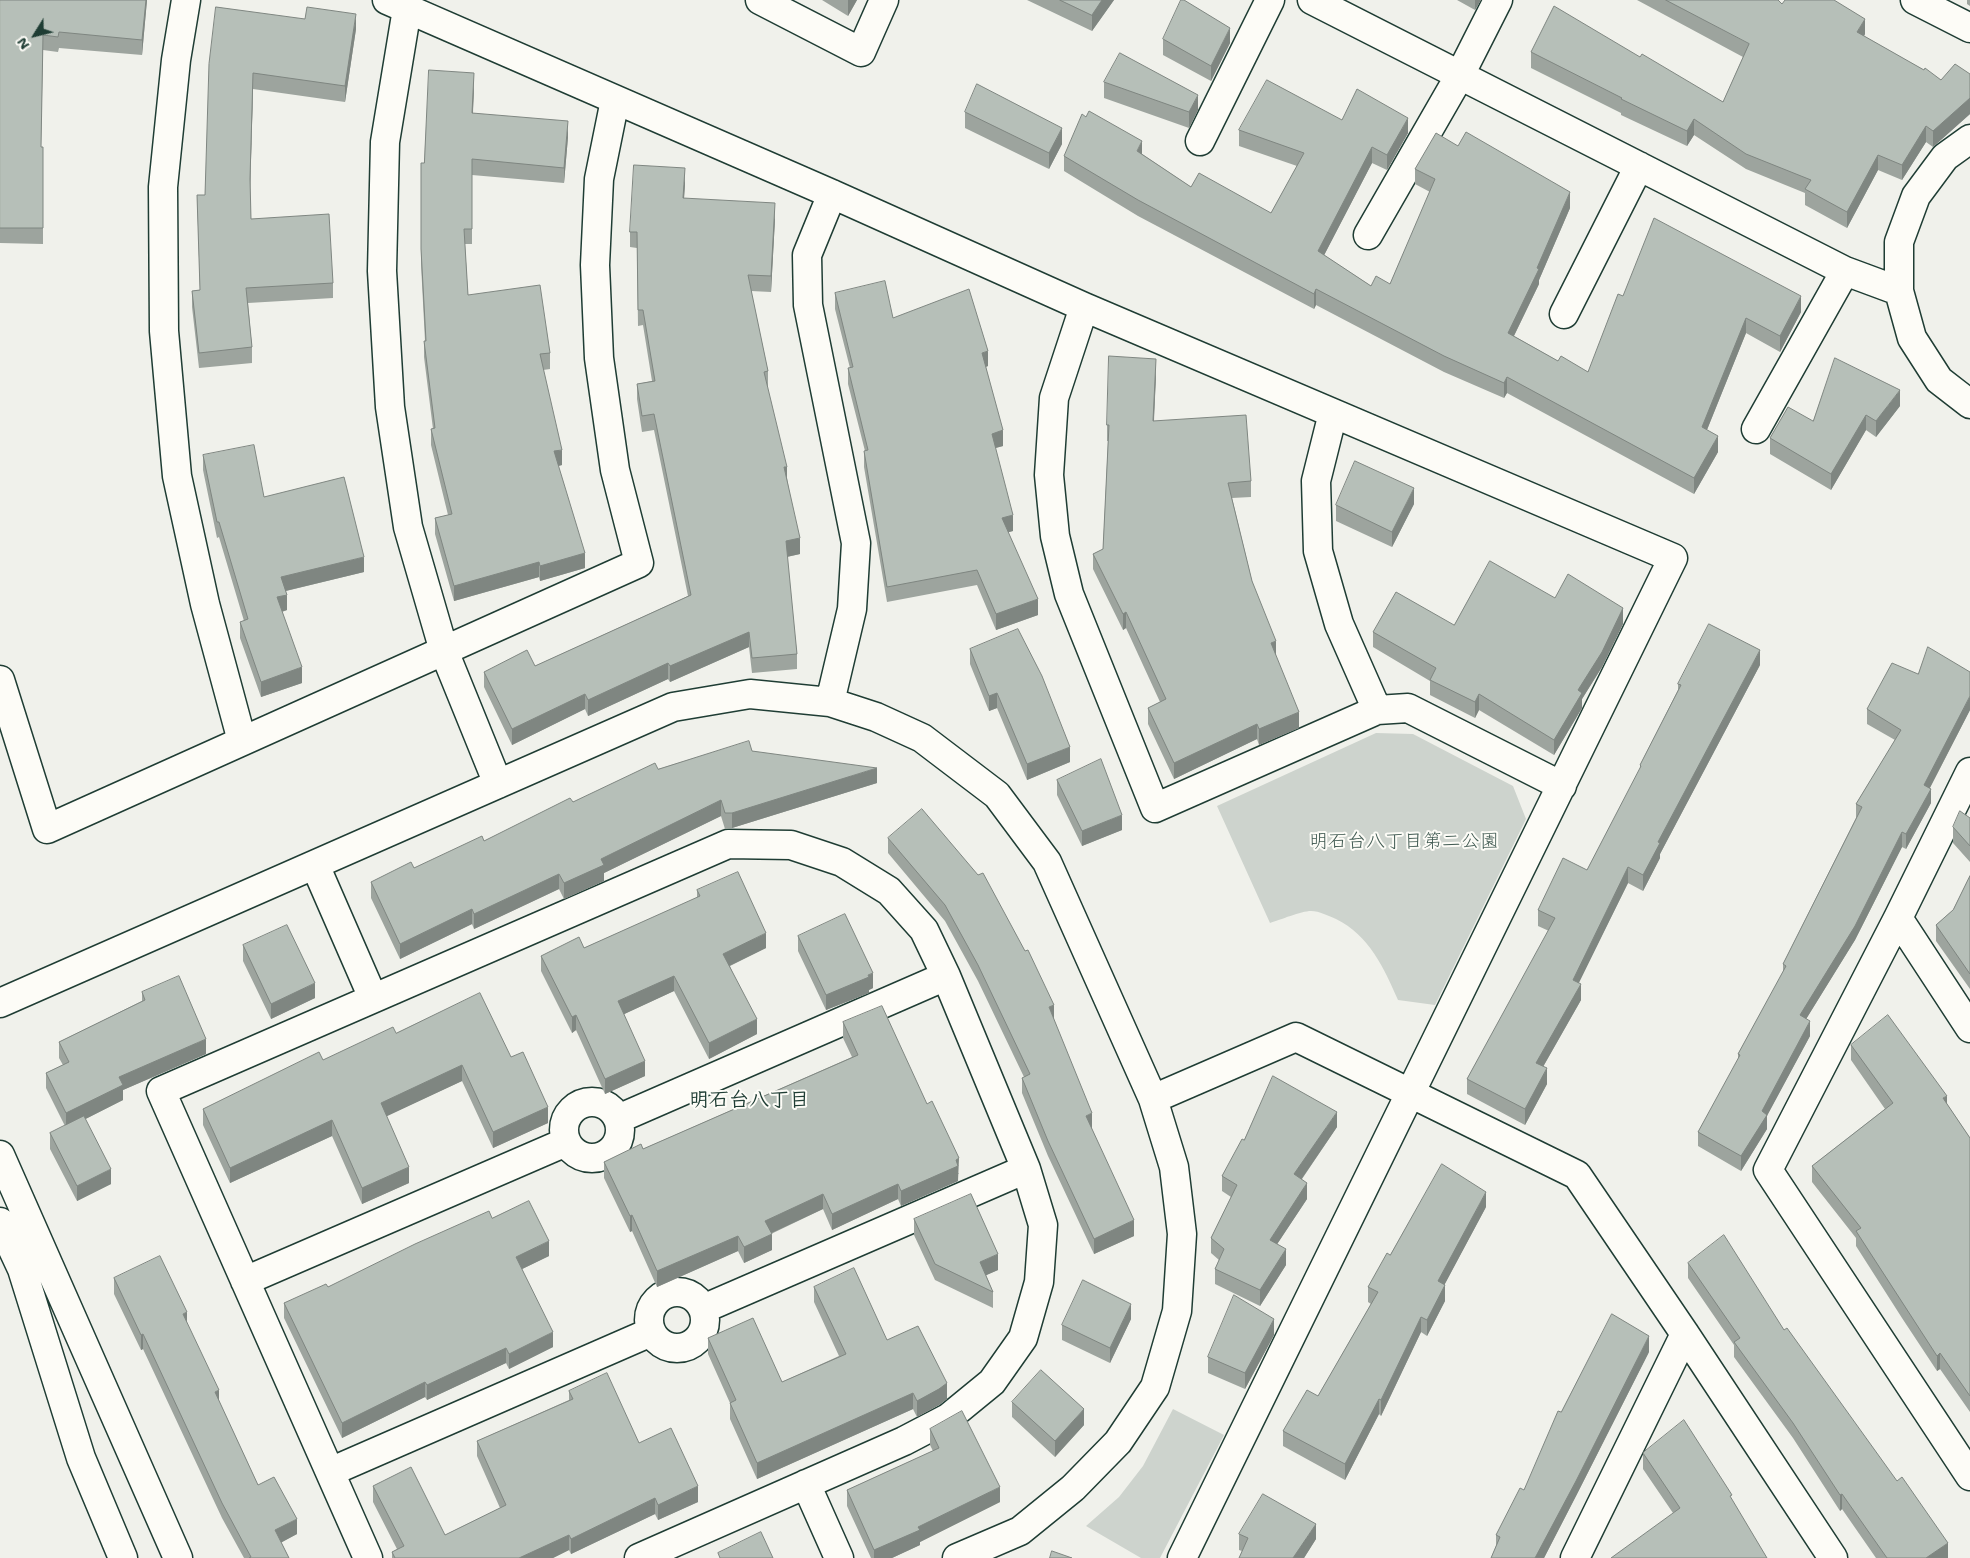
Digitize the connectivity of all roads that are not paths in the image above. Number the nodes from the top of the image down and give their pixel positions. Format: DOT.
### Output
graph roads {
  1 [pos="186,0"];
  2 [pos="760,0"];
  3 [pos="884,0"];
  4 [pos="1270,0"];
  5 [pos="1312,0"];
  6 [pos="1498,0"];
  7 [pos="1915,0"];
  8 [pos="397,4"];
  9 [pos="1970,28"];
  10 [pos="1460,75"];
  11 [pos="615,100"];
  12 [pos="1970,139"];
  13 [pos="1200,141"];
  14 [pos="1638,166"];
  15 [pos="832,194"];
  16 [pos="1368,235"];
  17 [pos="1845,271"];
  18 [pos="1898,291"];
  19 [pos="1084,307"];
  20 [pos="1564,314"];
  21 [pos="1970,404"];
  22 [pos="1333,413"];
  23 [pos="1756,429"];
  24 [pos="444,651"];
  25 [pos="0,680"];
  26 [pos="830,702"];
  27 [pos="1377,710"];
  28 [pos="242,741"];
  29 [pos="1970,772"];
  30 [pos="498,784"];
  31 [pos="1562,786"];
  32 [pos="315,865"];
  33 [pos="1898,918"];
  34 [pos="946,976"];
  35 [pos="373,998"];
  36 [pos="0,1003"];
  37 [pos="1970,1028"];
  38 [pos="1410,1094"];
  39 [pos="1153,1099"];
  40 [pos="618,1119"];
  41 [pos="566,1142"];
  42 [pos="0,1155"];
  43 [pos="1026,1169"];
  44 [pos="0,1222"];
  45 [pos="245,1281"];
  46 [pos="703,1310"];
  47 [pos="651,1332"];
  48 [pos="1686,1334"];
  49 [pos="330,1472"];
  50 [pos="1970,1476"];
  51 [pos="806,1484"];
  52 [pos="123,1558"];
  53 [pos="178,1558"];
  54 [pos="368,1558"];
  55 [pos="639,1558"];
  56 [pos="839,1558"];
  57 [pos="957,1558"];
  58 [pos="1182,1558"];
  59 [pos="1575,1558"];
  60 [pos="1833,1558"];
  1 -- 28 [label="street"];
  2 -- 3 [label="street"];
  4 -- 13 [label="street"];
  5 -- 10 [label="street"];
  6 -- 10 [label="street"];
  7 -- 9 [label="street"];
  8 -- 11 [label="street"];
  8 -- 24 [label="street"];
  10 -- 14 [label="street"];
  10 -- 16 [label="street"];
  11 -- 15 [label="street"];
  11 -- 24 [label="street"];
  12 -- 18 [label="street"];
  14 -- 17 [label="street"];
  14 -- 20 [label="street"];
  15 -- 19 [label="street"];
  15 -- 26 [label="street"];
  17 -- 18 [label="street"];
  17 -- 23 [label="street"];
  18 -- 21 [label="street"];
  19 -- 22 [label="street"];
  19 -- 27 [label="street"];
  22 -- 27 [label="street"];
  22 -- 31 [label="street"];
  24 -- 28 [label="street"];
  24 -- 30 [label="street"];
  25 -- 28 [label="street"];
  26 -- 30 [label="street"];
  26 -- 39 [label="street"];
  27 -- 31 [label="street"];
  29 -- 33 [label="street"];
  30 -- 32 [label="street"];
  31 -- 38 [label="street"];
  32 -- 35 [label="street"];
  32 -- 36 [label="street"];
  33 -- 37 [label="street"];
  33 -- 50 [label="street"];
  34 -- 35 [label="street"];
  34 -- 40 [label="street"];
  34 -- 43 [label="street"];
  35 -- 45 [label="street"];
  38 -- 39 [label="street"];
  38 -- 48 [label="street"];
  38 -- 58 [label="street"];
  39 -- 57 [label="street"];
  40 -- 41 [label="street"];
  40 -- 41 [label="street"];
  41 -- 45 [label="street"];
  42 -- 53 [label="street"];
  43 -- 46 [label="street"];
  43 -- 51 [label="street"];
  44 -- 52 [label="street"];
  45 -- 49 [label="street"];
  46 -- 47 [label="street"];
  46 -- 47 [label="street"];
  47 -- 49 [label="street"];
  48 -- 59 [label="street"];
  48 -- 60 [label="street"];
  49 -- 54 [label="street"];
  51 -- 55 [label="street"];
  51 -- 56 [label="street"];
}
